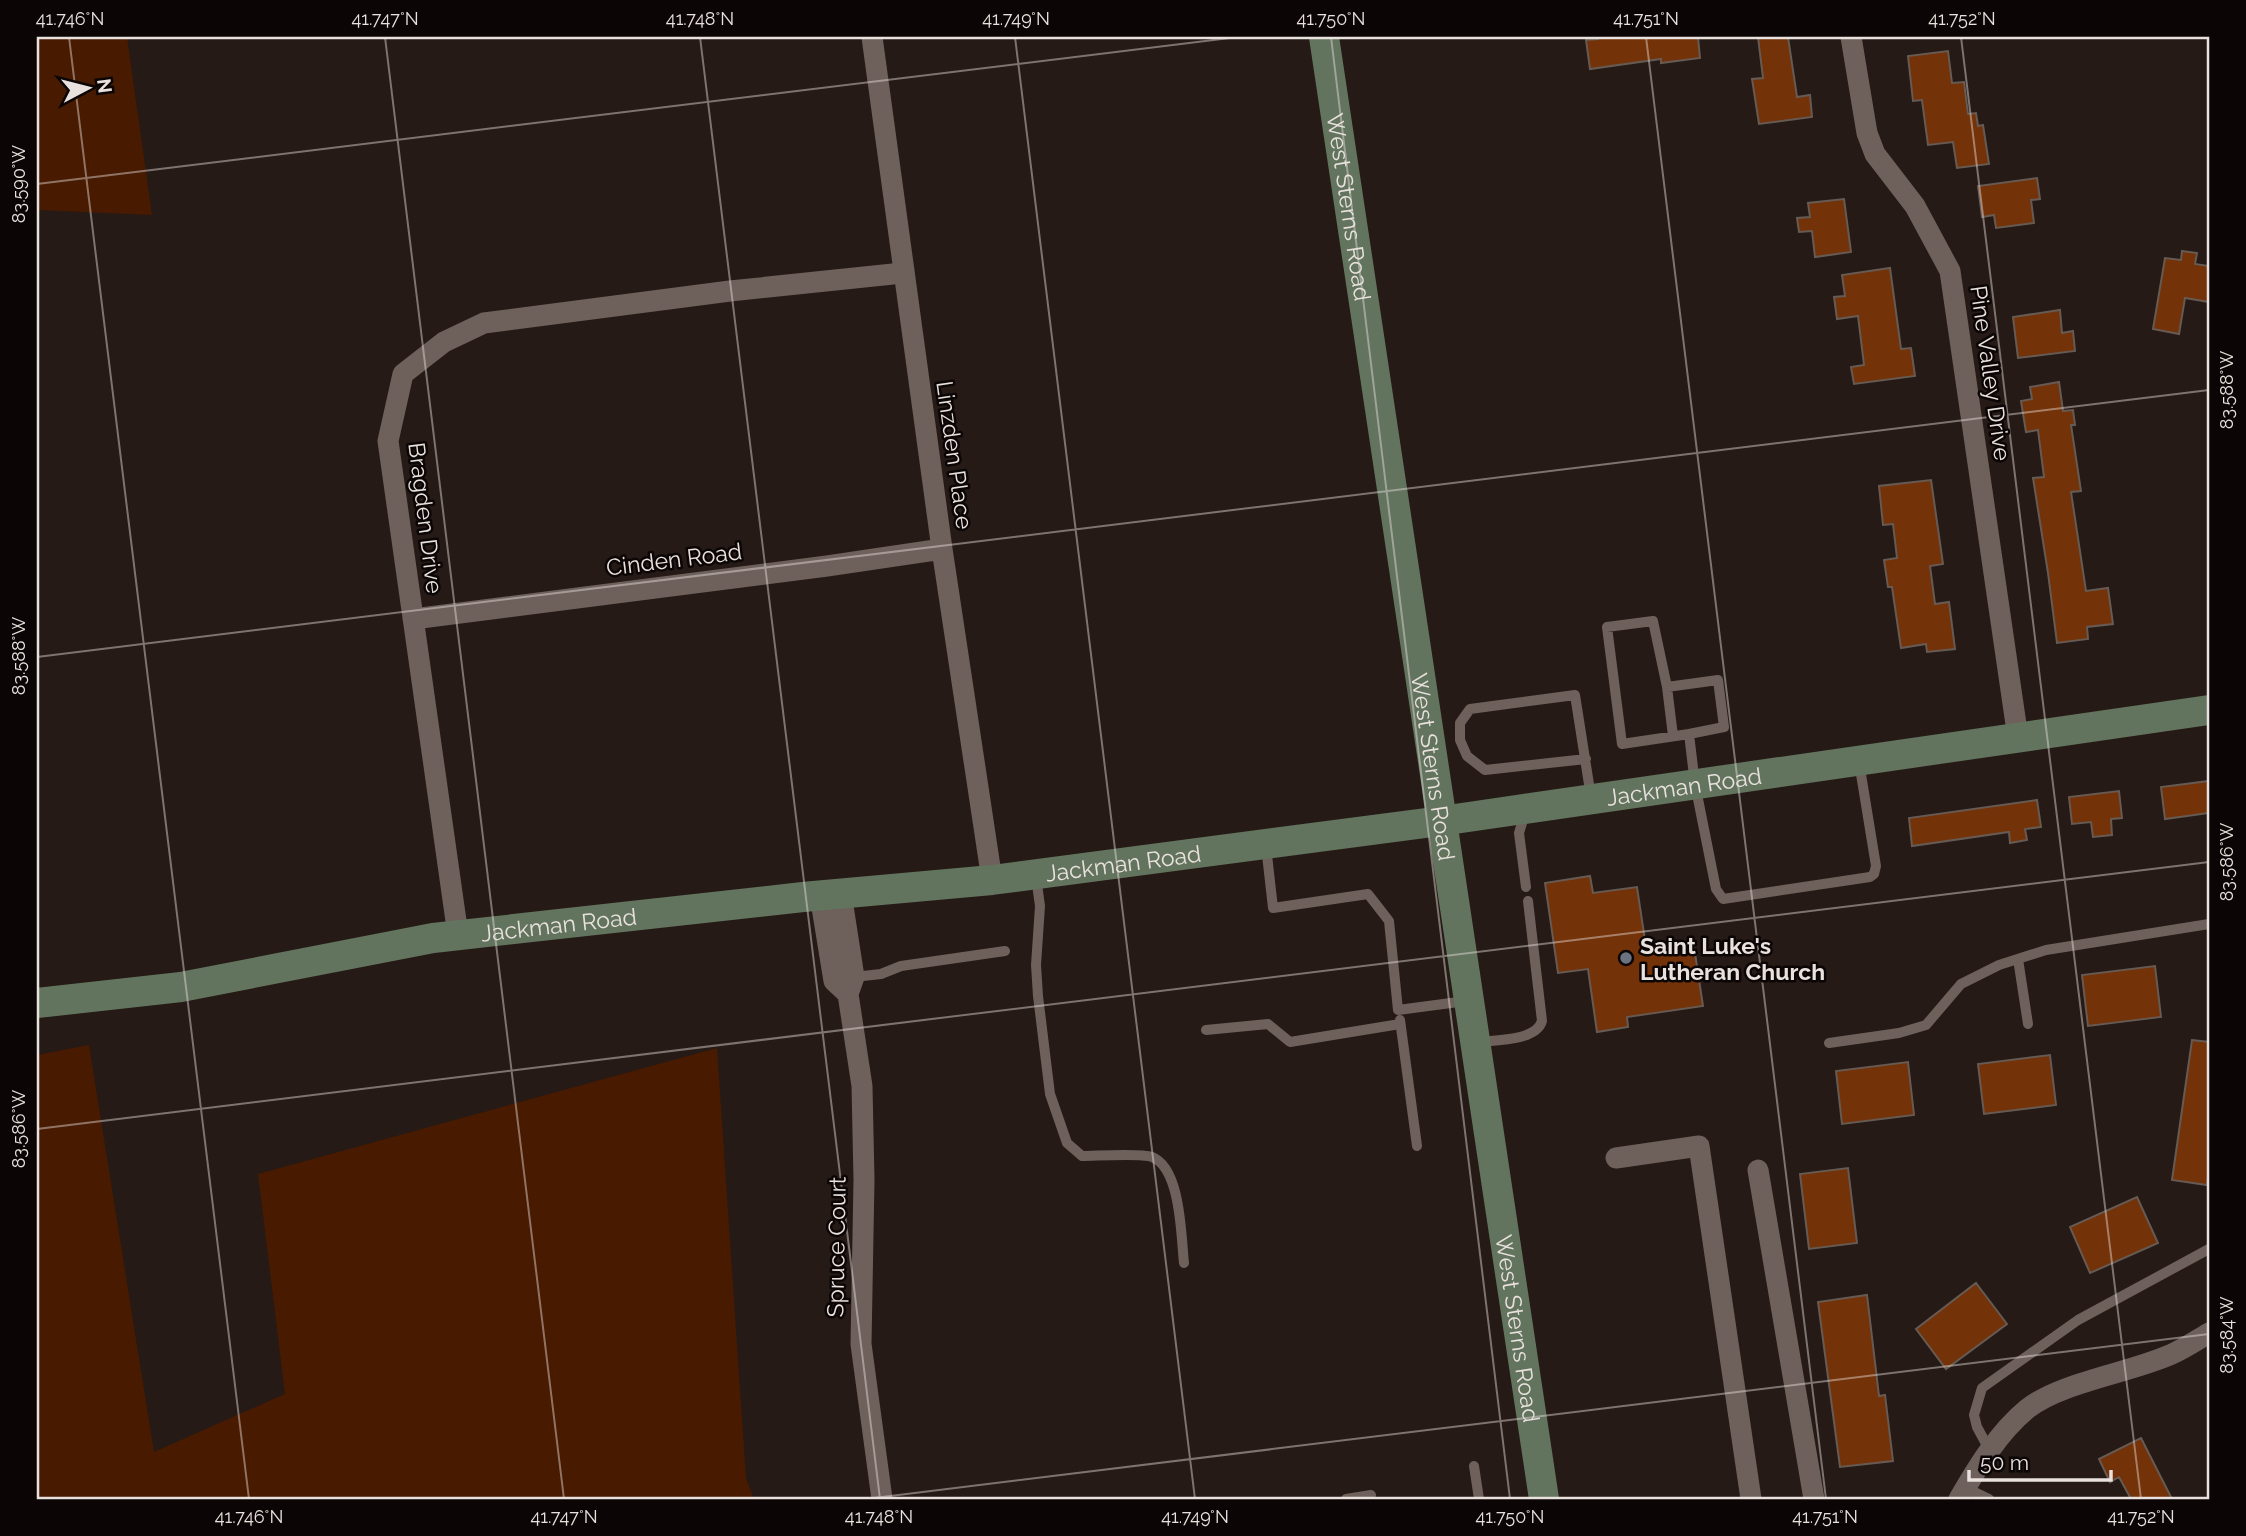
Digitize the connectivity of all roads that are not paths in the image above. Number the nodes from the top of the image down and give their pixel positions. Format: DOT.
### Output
graph roads {
  1 [pos="872,37"];
  2 [pos="1324,37"];
  3 [pos="1851,37"];
  4 [pos="904,270"];
  5 [pos="942,549"];
  6 [pos="413,619"];
  7 [pos="1667,687"];
  8 [pos="2209,710"];
  9 [pos="1689,734"];
  10 [pos="1673,736"];
  11 [pos="2018,738"];
  12 [pos="1586,759"];
  13 [pos="1859,761"];
  14 [pos="1695,785"];
  15 [pos="1591,799"];
  16 [pos="1527,809"];
  17 [pos="1441,821"];
  18 [pos="1266,844"];
  19 [pos="1036,874"];
  20 [pos="992,880"];
  21 [pos="1526,887"];
  22 [pos="830,894"];
  23 [pos="1528,901"];
  24 [pos="2209,924"];
  25 [pos="458,935"];
  26 [pos="1005,951"];
  27 [pos="2018,960"];
  28 [pos="851,986"];
  29 [pos="1468,1000"];
  30 [pos="37,1003"];
  31 [pos="1398,1010"];
  32 [pos="1401,1024"];
  33 [pos="2028,1024"];
  34 [pos="1206,1030"];
  35 [pos="1475,1042"];
  36 [pos="1829,1043"];
  37 [pos="1417,1146"];
  38 [pos="1616,1158"];
  39 [pos="1758,1170"];
  40 [pos="2209,1248"];
  41 [pos="1184,1263"];
  42 [pos="2209,1333"];
  43 [pos="1990,1451"];
  44 [pos="1474,1466"];
  45 [pos="1962,1493"];
  46 [pos="1371,1495"];
  47 [pos="882,1499"];
  48 [pos="1346,1499"];
  49 [pos="1479,1499"];
  50 [pos="1544,1499"];
  51 [pos="1751,1499"];
  52 [pos="1814,1499"];
  53 [pos="1989,1499"];
  1 -- 4 [label="street, Linzden Place"];
  2 -- 17 [label="street, West Sterns Road"];
  3 -- 11 [label="street, Pine Valley Drive"];
  4 -- 5 [label="street, Linzden Place"];
  4 -- 6 [label="street, Bragden Drive"];
  5 -- 6 [label="street, Cinden Road"];
  5 -- 20 [label="street, Linzden Place"];
  6 -- 25 [label="street, Bragden Drive"];
  7 -- 9 [label="lane"];
  7 -- 10 [label="lane"];
  7 -- 10 [label="lane"];
  8 -- 11 [label="street, Jackman Road"];
  9 -- 10 [label="lane"];
  9 -- 14 [label="lane"];
  11 -- 13 [label="street, Jackman Road"];
  12 -- 12 [label="lane"];
  12 -- 15 [label="lane"];
  13 -- 14 [label="street, Jackman Road"];
  13 -- 14 [label="lane"];
  14 -- 15 [label="street, Jackman Road"];
  15 -- 16 [label="street, Jackman Road"];
  16 -- 17 [label="street, Jackman Road"];
  16 -- 21 [label="lane"];
  17 -- 18 [label="street, Jackman Road"];
  17 -- 29 [label="street, West Sterns Road"];
  18 -- 19 [label="street, Jackman Road"];
  18 -- 31 [label="lane"];
  19 -- 20 [label="street, Jackman Road"];
  19 -- 41 [label="lane"];
  20 -- 22 [label="street, Jackman Road"];
  22 -- 25 [label="street, Jackman Road"];
  22 -- 28 [label="street, Spruce Court"];
  23 -- 35 [label="lane"];
  24 -- 27 [label="lane"];
  25 -- 30 [label="street, Jackman Road"];
  26 -- 28 [label="lane"];
  27 -- 33 [label="lane"];
  27 -- 36 [label="lane"];
  28 -- 47 [label="street, Spruce Court"];
  29 -- 31 [label="lane"];
  29 -- 35 [label="street, West Sterns Road"];
  31 -- 32 [label="lane"];
  32 -- 34 [label="lane"];
  32 -- 37 [label="lane"];
  35 -- 50 [label="street, West Sterns Road"];
  38 -- 51 [label="street"];
  39 -- 52 [label="street"];
  40 -- 43 [label="lane"];
  42 -- 43 [label="street"];
  43 -- 45 [label="street"];
  44 -- 49 [label="lane"];
  45 -- 53 [label="lane"];
  46 -- 48 [label="lane"];
}
